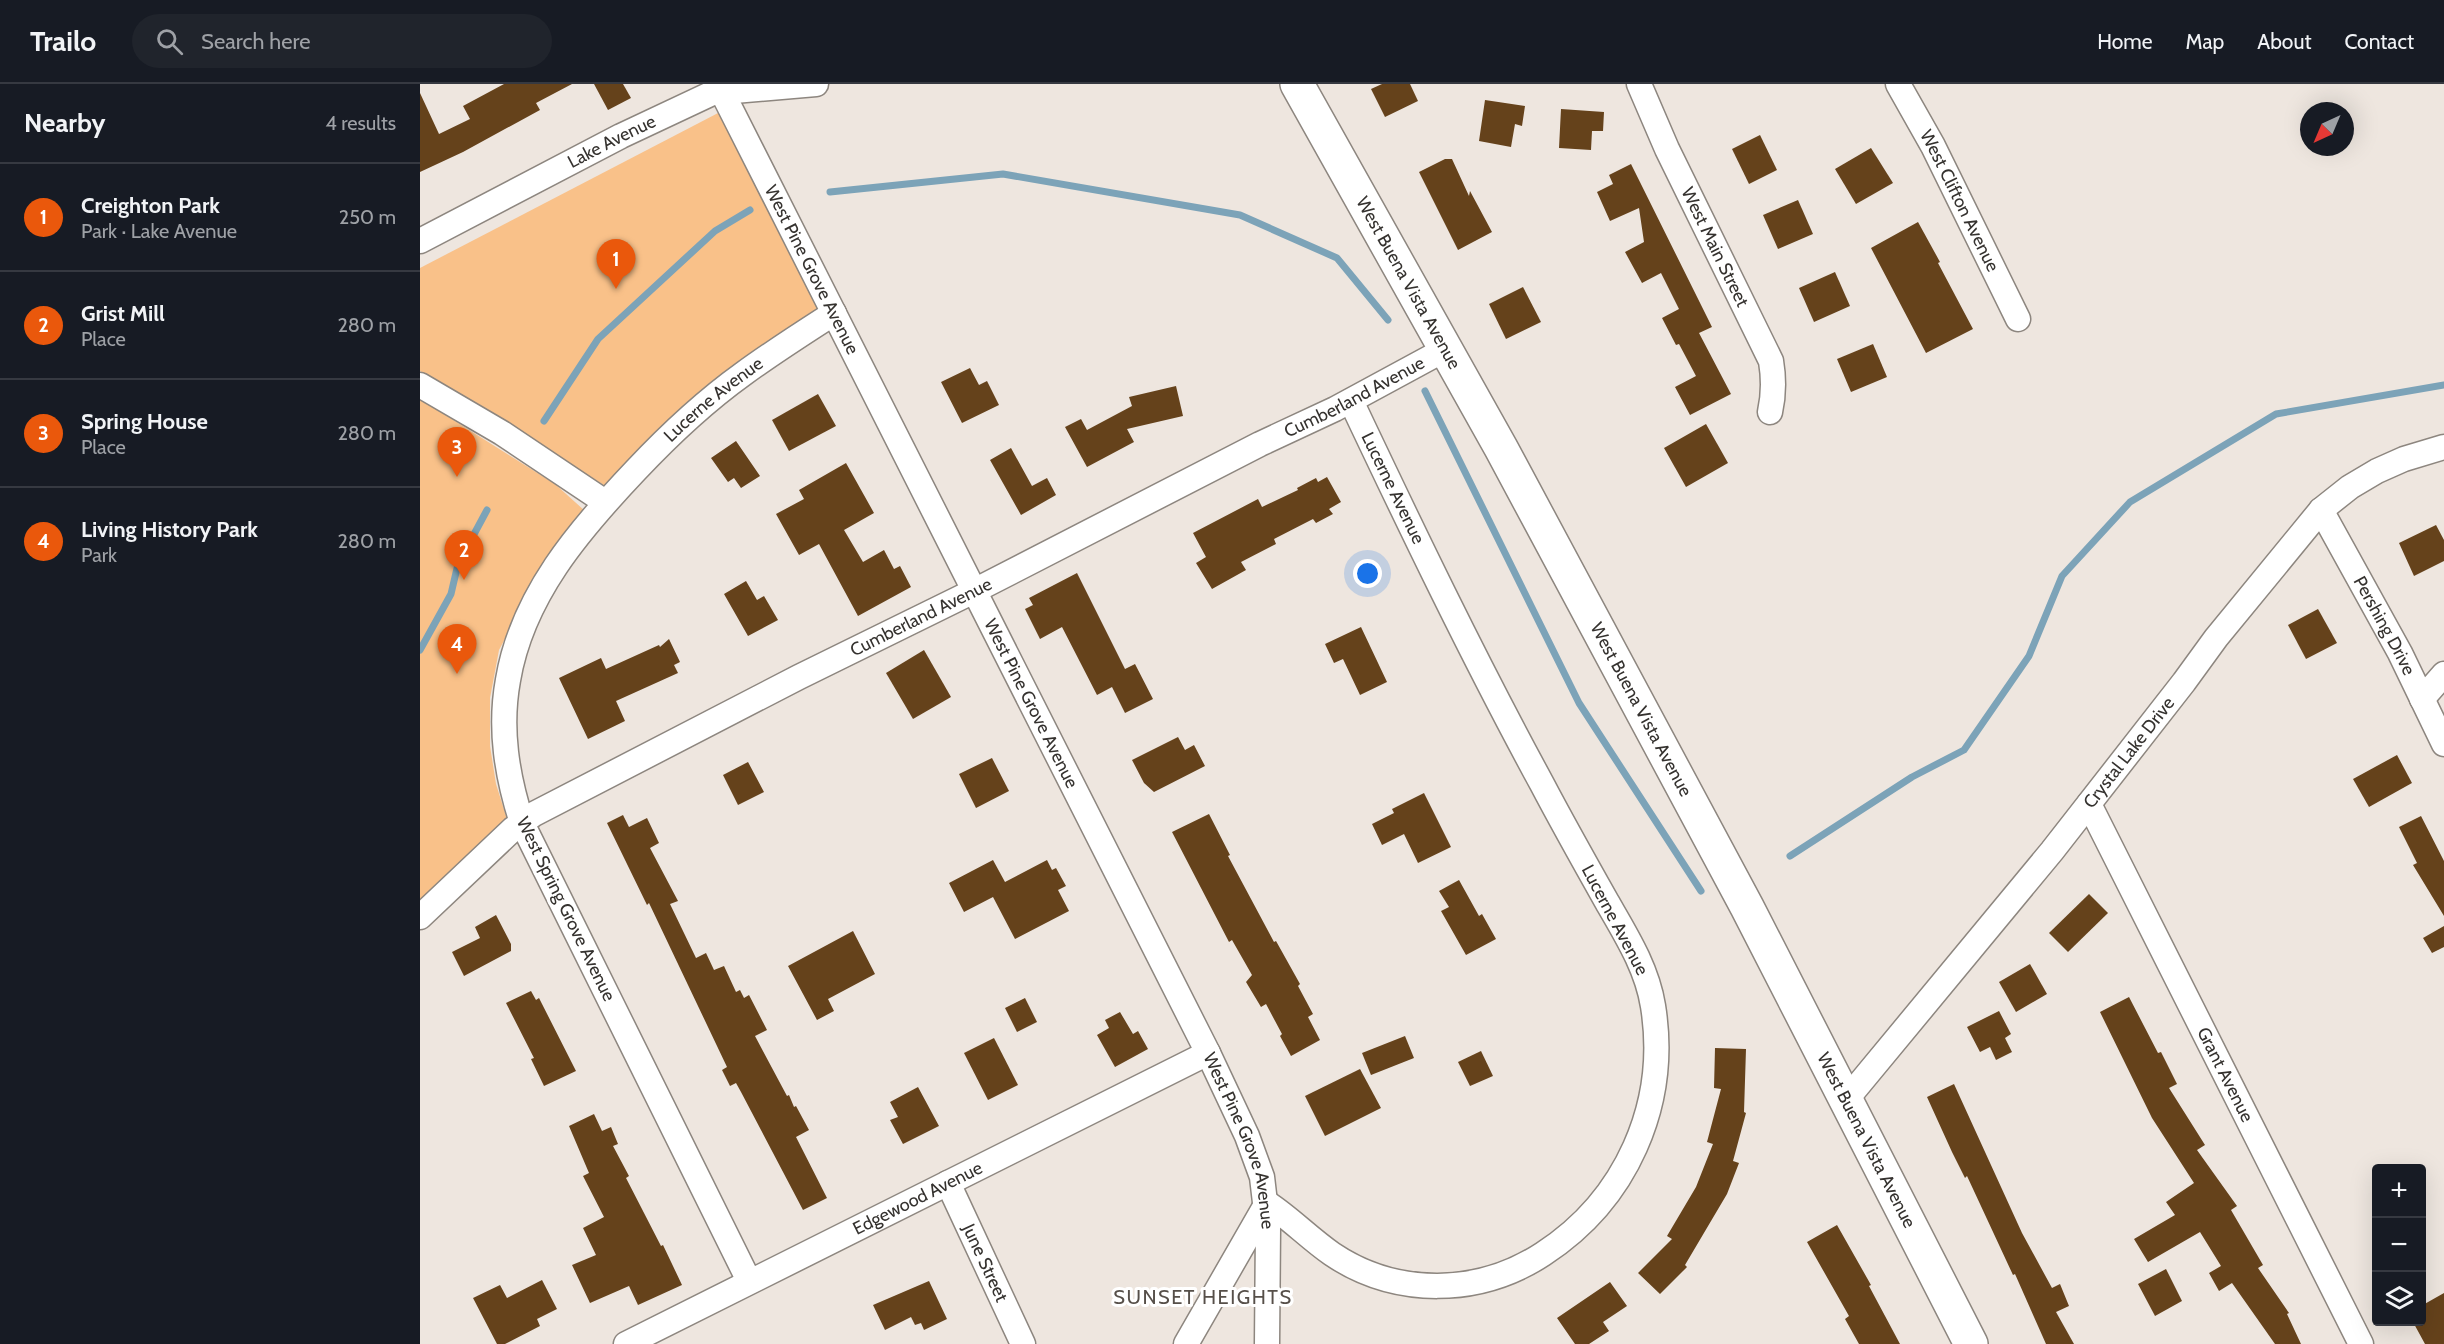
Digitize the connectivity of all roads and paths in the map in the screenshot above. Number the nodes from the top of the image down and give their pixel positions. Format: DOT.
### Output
graph roads {
  1 [pos="816,84"];
  2 [pos="1297,84"];
  3 [pos="1639,84"];
  4 [pos="1898,84"];
  5 [pos="719,87"];
  6 [pos="420,241"];
  7 [pos="834,313"];
  8 [pos="2018,318"];
  9 [pos="1444,350"];
  10 [pos="420,385"];
  11 [pos="1351,401"];
  12 [pos="1770,412"];
  13 [pos="2444,447"];
  14 [pos="605,502"];
  15 [pos="2321,510"];
  16 [pos="974,591"];
  17 [pos="2444,674"];
  18 [pos="2422,699"];
  19 [pos="2444,744"];
  20 [pos="2089,804"];
  21 [pos="522,823"];
  22 [pos="420,916"];
  23 [pos="1208,1053"];
  24 [pos="1846,1100"];
  25 [pos="948,1183"];
  26 [pos="1267,1203"];
  27 [pos="749,1281"];
  28 [pos="626,1344"];
  29 [pos="1023,1344"];
  30 [pos="1186,1344"];
  31 [pos="1268,1344"];
  32 [pos="1971,1344"];
  33 [pos="2361,1344"];
  1 -- 5 [label="street, Lake Avenue"];
  2 -- 9 [label="street, West Buena Vista Avenue"];
  3 -- 12 [label="street, West Main Street"];
  4 -- 8 [label="street, West Clifton Avenue"];
  5 -- 6 [label="street, Lake Avenue"];
  5 -- 7 [label="street, West Pine Grove Avenue"];
  7 -- 14 [label="street, Lucerne Avenue"];
  7 -- 16 [label="street, West Pine Grove Avenue"];
  9 -- 11 [label="street, Cumberland Avenue"];
  9 -- 24 [label="street, West Buena Vista Avenue"];
  10 -- 14 [label="street"];
  11 -- 16 [label="street, Cumberland Avenue"];
  11 -- 26 [label="street, Lucerne Avenue"];
  13 -- 15 [label="street, Crystal Lake Drive"];
  14 -- 21 [label="street, West Spring Grove Avenue"];
  15 -- 18 [label="street, Pershing Drive"];
  15 -- 20 [label="street, Crystal Lake Drive"];
  16 -- 21 [label="street, Cumberland Avenue"];
  16 -- 23 [label="street, West Pine Grove Avenue"];
  17 -- 18 [label="street"];
  18 -- 19 [label="street, Pershing Drive"];
  20 -- 24 [label="street, Crystal Lake Drive"];
  20 -- 33 [label="street, Grant Avenue"];
  21 -- 22 [label="street, Cumberland Avenue"];
  21 -- 27 [label="street, West Spring Grove Avenue"];
  23 -- 25 [label="street, Edgewood Avenue"];
  23 -- 26 [label="street, West Pine Grove Avenue"];
  24 -- 32 [label="street, West Buena Vista Avenue"];
  25 -- 27 [label="street, Edgewood Avenue"];
  25 -- 29 [label="street, June Street"];
  26 -- 30 [label="street"];
  26 -- 31 [label="street, West Pine Grove Avenue"];
  27 -- 28 [label="street, Edgewood Avenue"];
}
